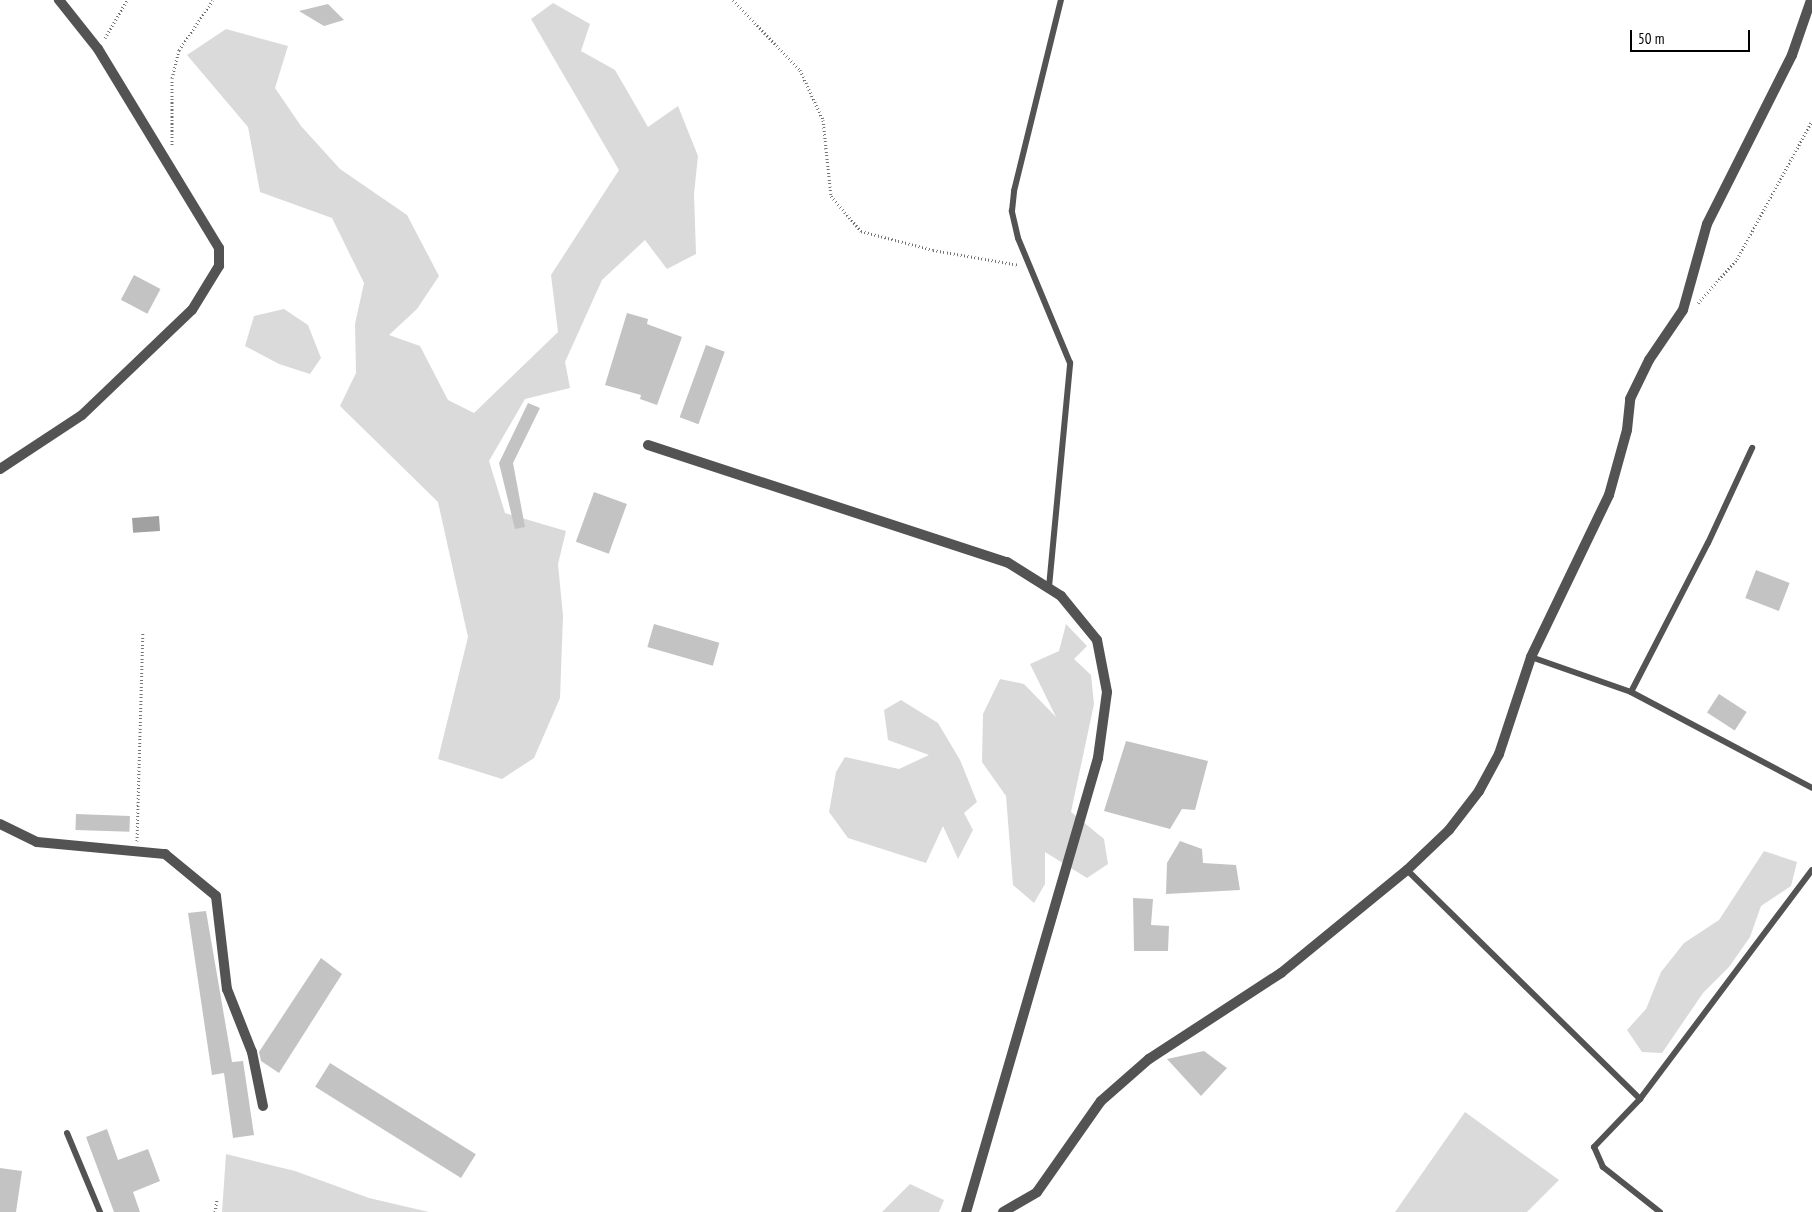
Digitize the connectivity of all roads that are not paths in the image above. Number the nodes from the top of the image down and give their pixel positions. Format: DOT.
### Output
graph roads {
  1 [pos="59,0"];
  2 [pos="1061,0"];
  3 [pos="1811,0"];
  4 [pos="648,445"];
  5 [pos="1752,448"];
  6 [pos="0,469"];
  7 [pos="1049,587"];
  8 [pos="1531,657"];
  9 [pos="1631,692"];
  10 [pos="1812,788"];
  11 [pos="0,824"];
  12 [pos="1407,870"];
  13 [pos="1812,870"];
  14 [pos="1640,1099"];
  15 [pos="263,1106"];
  16 [pos="68,1133"];
  17 [pos="100,1212"];
  18 [pos="966,1212"];
  19 [pos="1003,1212"];
  20 [pos="1660,1212"];
  1 -- 6 [label="street"];
  2 -- 7 [label="lane"];
  3 -- 8 [label="street"];
  4 -- 7 [label="street"];
  5 -- 9 [label="lane"];
  7 -- 18 [label="street"];
  8 -- 9 [label="lane"];
  8 -- 12 [label="street"];
  9 -- 10 [label="lane"];
  11 -- 15 [label="street"];
  12 -- 14 [label="lane"];
  12 -- 19 [label="street"];
  13 -- 14 [label="lane"];
  14 -- 20 [label="lane"];
  16 -- 17 [label="lane"];
}
